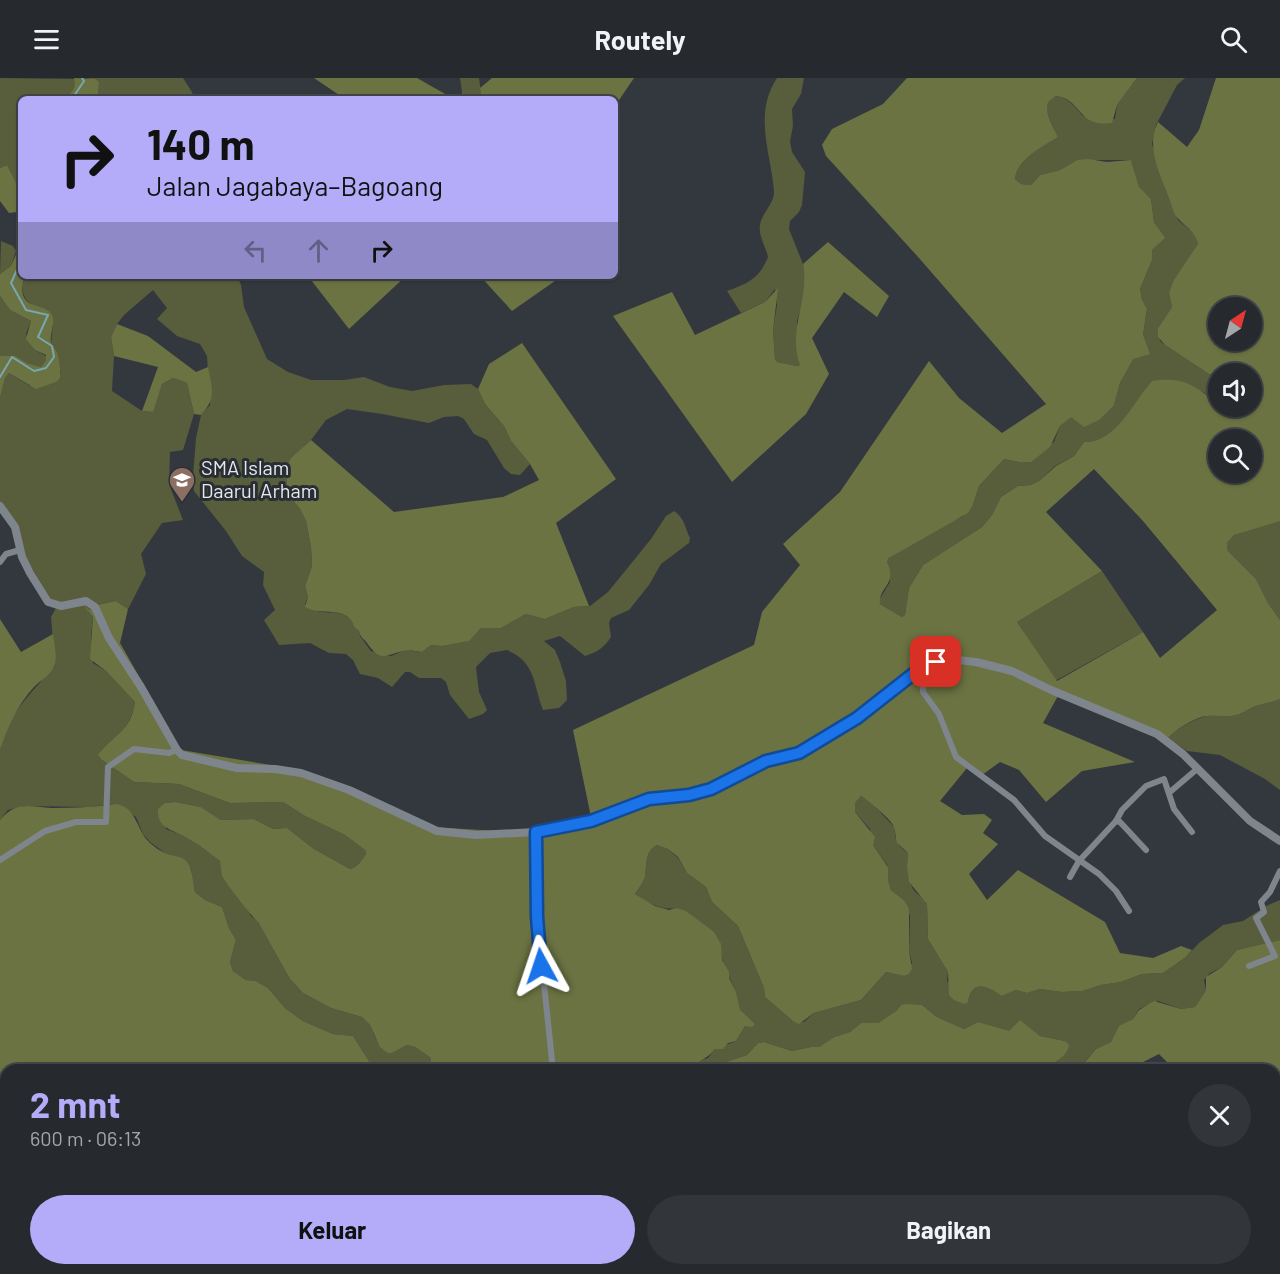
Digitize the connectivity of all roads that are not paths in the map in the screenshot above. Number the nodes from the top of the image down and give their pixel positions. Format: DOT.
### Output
graph roads {
  1 [pos="0,506"];
  2 [pos="20,550"];
  3 [pos="0,562"];
  4 [pos="922,667"];
  5 [pos="177,750"];
  6 [pos="1197,770"];
  7 [pos="1170,792"];
  8 [pos="1116,821"];
  9 [pos="536,832"];
  10 [pos="1192,832"];
  11 [pos="1280,840"];
  12 [pos="1146,850"];
  13 [pos="0,860"];
  14 [pos="1079,861"];
  15 [pos="1280,871"];
  16 [pos="1070,877"];
  17 [pos="1129,911"];
  18 [pos="1249,966"];
  19 [pos="552,1064"];
  1 -- 2 [label="street"];
  2 -- 3 [label="street"];
  2 -- 5 [label="street"];
  4 -- 6 [label="street"];
  4 -- 9 [label="street"];
  4 -- 14 [label="street"];
  5 -- 9 [label="street"];
  5 -- 13 [label="street"];
  6 -- 7 [label="street"];
  6 -- 11 [label="street"];
  7 -- 8 [label="street"];
  7 -- 10 [label="street"];
  8 -- 12 [label="street"];
  8 -- 14 [label="street"];
  9 -- 19 [label="street"];
  14 -- 16 [label="street"];
  14 -- 17 [label="street"];
  15 -- 18 [label="street"];
}
